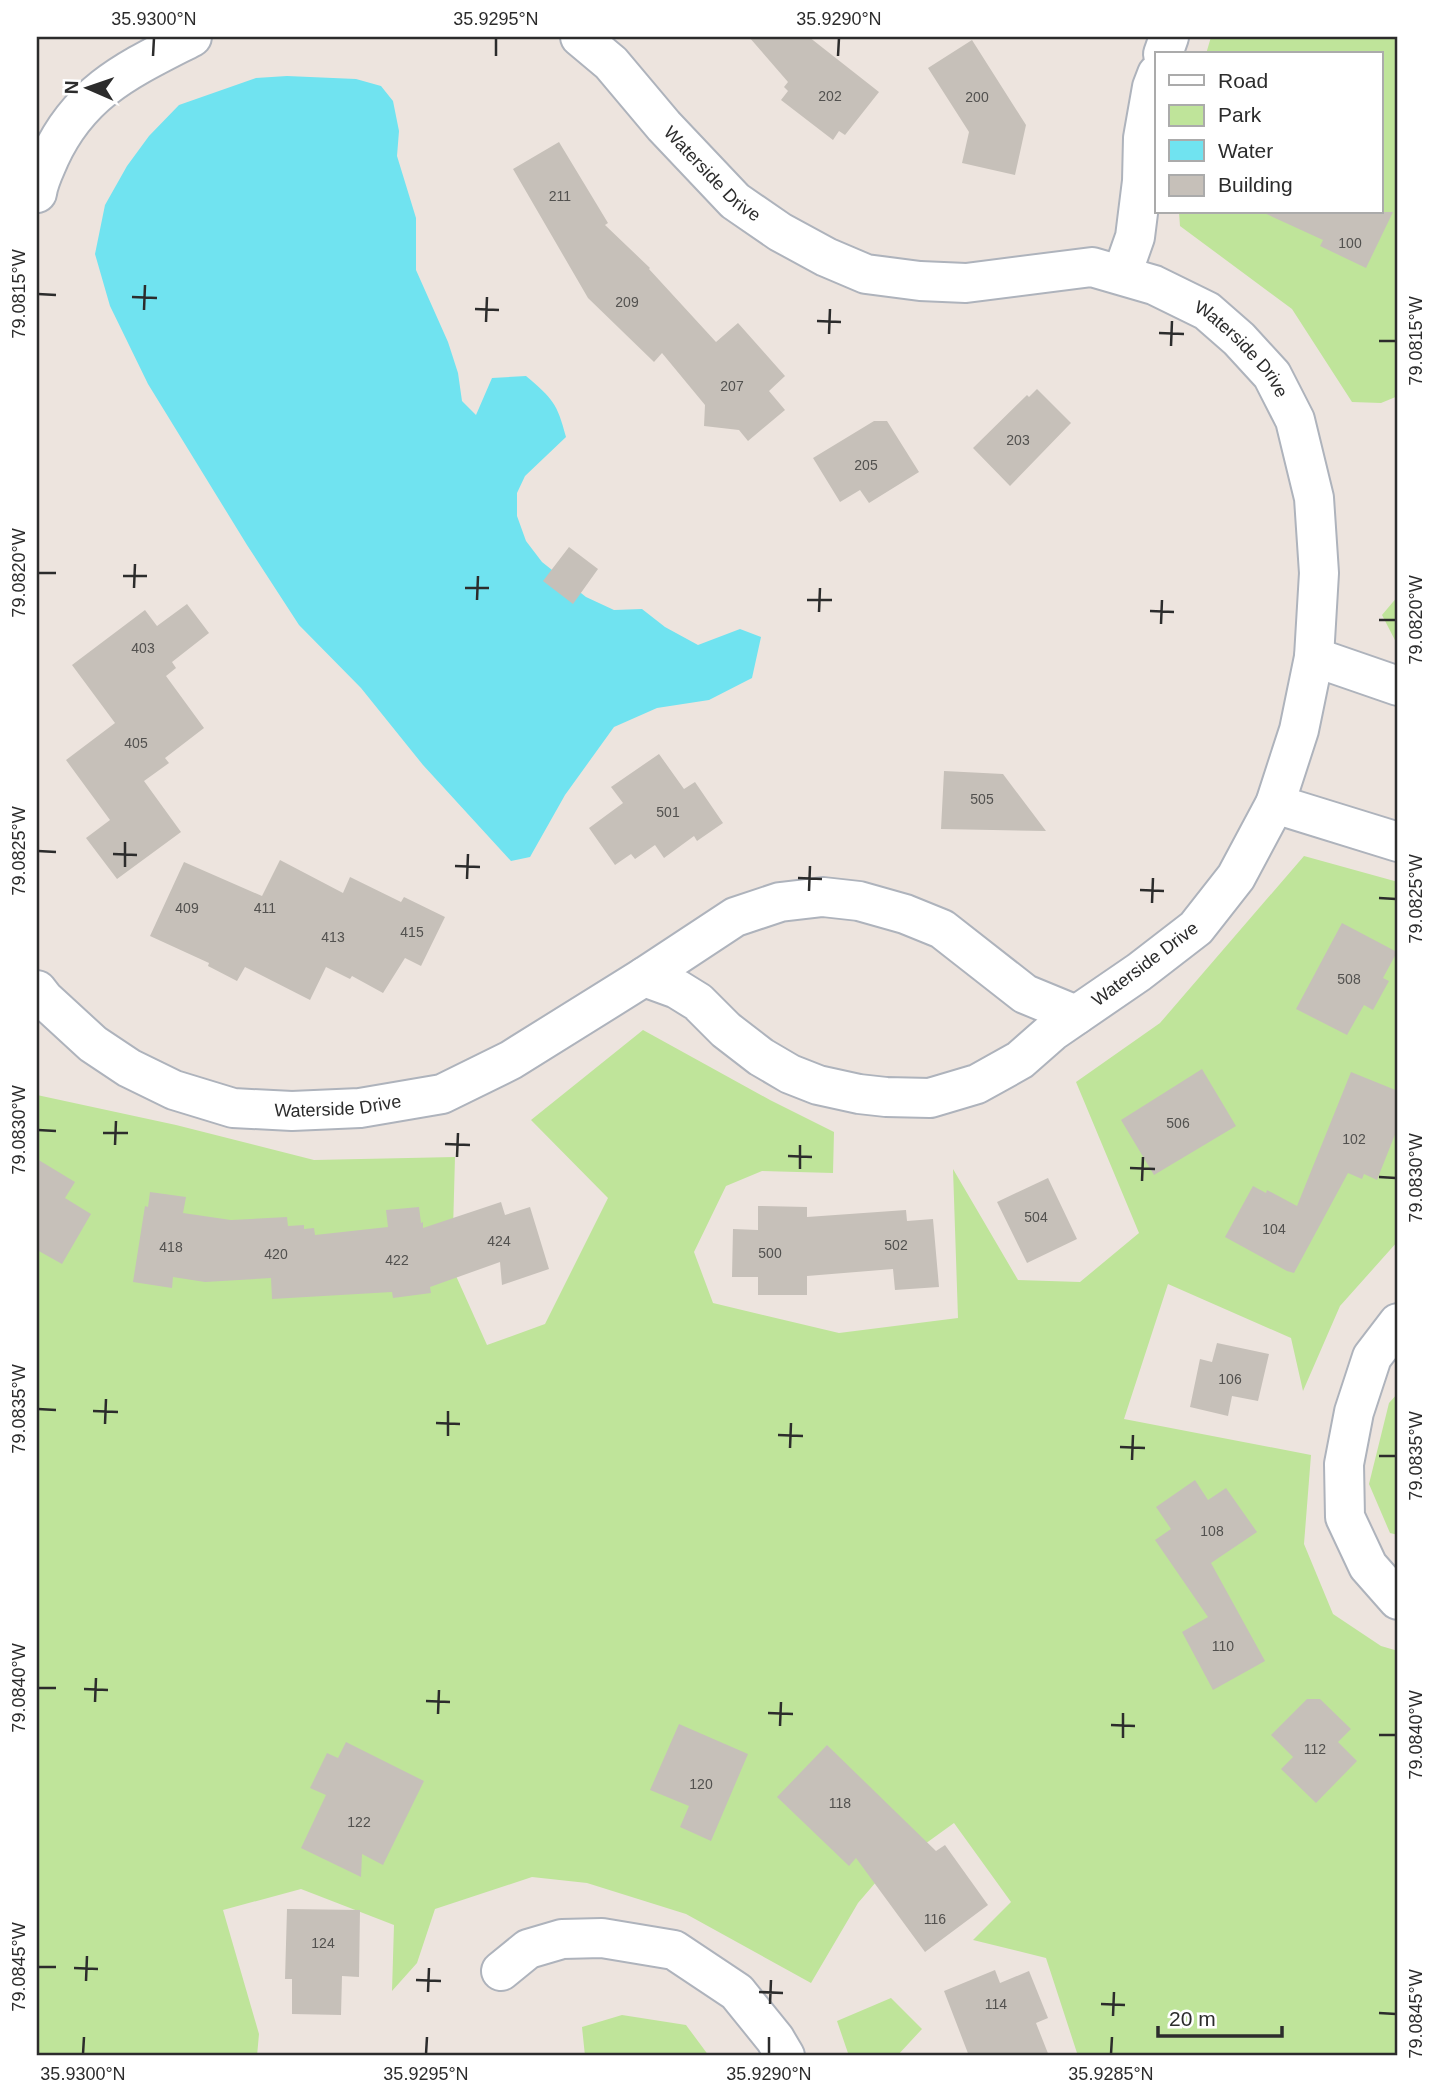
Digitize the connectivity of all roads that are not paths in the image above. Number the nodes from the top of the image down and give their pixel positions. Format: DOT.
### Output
graph roads {
  1 [pos="192,37"];
  2 [pos="580,37"];
  3 [pos="1155,80"];
  4 [pos="37,193"];
  5 [pos="1122,274"];
  6 [pos="1314,657"];
  7 [pos="1398,686"];
  8 [pos="1275,804"];
  9 [pos="1398,842"];
  10 [pos="645,978"];
  11 [pos="37,990"];
  12 [pos="1076,1015"];
  13 [pos="1398,1323"];
  14 [pos="1398,1600"];
  15 [pos="502,1970"];
  16 [pos="785,2056"];
  1 -- 4 [label="street"];
  2 -- 5 [label="street, Waterside Drive"];
  3 -- 5 [label="street"];
  5 -- 6 [label="street, Waterside Drive"];
  6 -- 7 [label="street"];
  6 -- 8 [label="street, Waterside Drive"];
  8 -- 9 [label="street"];
  8 -- 12 [label="street, Waterside Drive"];
  10 -- 11 [label="street, Waterside Drive"];
  10 -- 12 [label="street, Waterside Drive"];
  10 -- 12 [label="street, Waterside Drive"];
  13 -- 14 [label="street"];
  15 -- 16 [label="street"];
}
